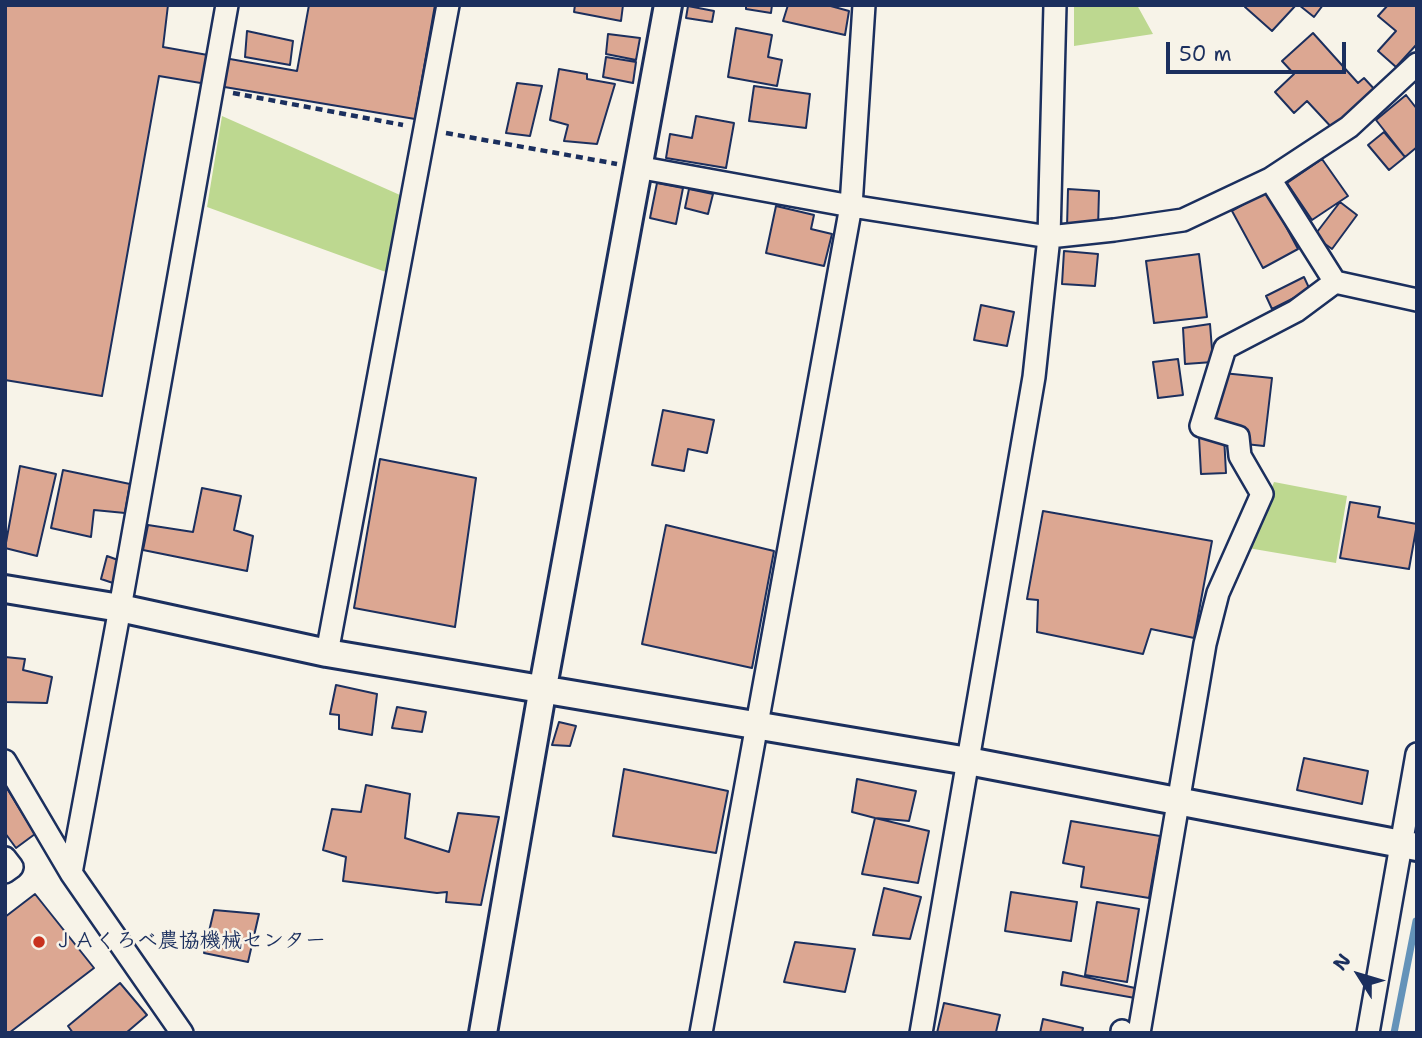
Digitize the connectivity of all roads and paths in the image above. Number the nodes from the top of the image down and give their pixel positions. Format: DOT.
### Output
graph roads {
  1 [pos="227,5"];
  2 [pos="448,5"];
  3 [pos="668,5"];
  4 [pos="864,5"];
  5 [pos="1055,5"];
  6 [pos="1417,64"];
  7 [pos="637,167"];
  8 [pos="1270,179"];
  9 [pos="851,206"];
  10 [pos="1048,237"];
  11 [pos="1335,282"];
  12 [pos="1417,300"];
  13 [pos="5,589"];
  14 [pos="120,608"];
  15 [pos="327,653"];
  16 [pos="543,688"];
  17 [pos="758,724"];
  18 [pos="1417,754"];
  19 [pos="5,761"];
  20 [pos="968,761"];
  21 [pos="1178,802"];
  22 [pos="1409,846"];
  23 [pos="5,858"];
  24 [pos="5,872"];
  25 [pos="71,873"];
  26 [pos="1127,1032"];
  27 [pos="182,1033"];
  28 [pos="484,1033"];
  29 [pos="701,1033"];
  30 [pos="921,1033"];
  31 [pos="1368,1033"];
  1 -- 14 [label="street"];
  2 -- 15 [label="street"];
  3 -- 7 [label="street"];
  4 -- 9 [label="street"];
  5 -- 10 [label="street"];
  6 -- 8 [label="street"];
  7 -- 9 [label="street"];
  7 -- 16 [label="street"];
  8 -- 10 [label="street"];
  8 -- 11 [label="street"];
  9 -- 10 [label="street"];
  9 -- 17 [label="street"];
  10 -- 20 [label="street"];
  11 -- 12 [label="street"];
  11 -- 21 [label="street"];
  13 -- 14 [label="street"];
  14 -- 15 [label="street"];
  14 -- 25 [label="street"];
  15 -- 16 [label="street"];
  16 -- 17 [label="street"];
  16 -- 28 [label="street"];
  17 -- 20 [label="street"];
  17 -- 29 [label="street"];
  18 -- 22 [label="street"];
  19 -- 25 [label="street"];
  20 -- 21 [label="street"];
  20 -- 30 [label="street"];
  21 -- 22 [label="street"];
  21 -- 26 [label="street"];
  22 -- 31 [label="street"];
  23 -- 24 [label="street"];
  25 -- 27 [label="street"];
}
